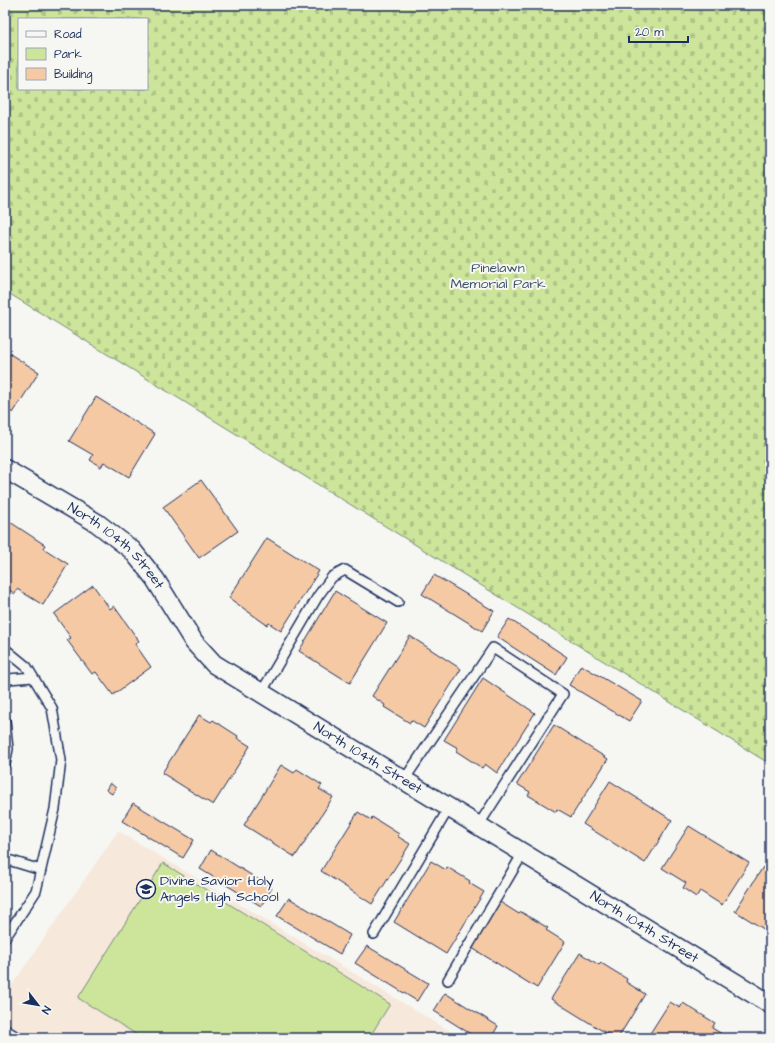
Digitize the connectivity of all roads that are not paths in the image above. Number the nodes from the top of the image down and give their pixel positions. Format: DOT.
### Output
graph roads {
  1 [pos="5,469"];
  2 [pos="398,602"];
  3 [pos="5,649"];
  4 [pos="33,677"];
  5 [pos="5,684"];
  6 [pos="261,693"];
  7 [pos="5,721"];
  8 [pos="5,764"];
  9 [pos="404,780"];
  10 [pos="449,808"];
  11 [pos="478,826"];
  12 [pos="523,853"];
  13 [pos="5,859"];
  14 [pos="41,870"];
  15 [pos="374,934"];
  16 [pos="5,938"];
  17 [pos="448,980"];
  18 [pos="770,1004"];
  19 [pos="5,1030"];
  20 [pos="19,1038"];
  1 -- 6 [label="street, North 104th Street"];
  2 -- 6 [label="lane"];
  3 -- 4 [label="lane"];
  4 -- 5 [label="lane"];
  4 -- 14 [label="lane"];
  6 -- 9 [label="street, North 104th Street"];
  7 -- 8 [label="lane"];
  9 -- 10 [label="street, North 104th Street"];
  9 -- 11 [label="lane"];
  10 -- 11 [label="street, North 104th Street"];
  10 -- 15 [label="lane"];
  11 -- 12 [label="street, North 104th Street"];
  12 -- 17 [label="lane"];
  12 -- 18 [label="street, North 104th Street"];
  13 -- 14 [label="lane"];
  14 -- 16 [label="lane"];
  19 -- 20 [label="lane"];
}
